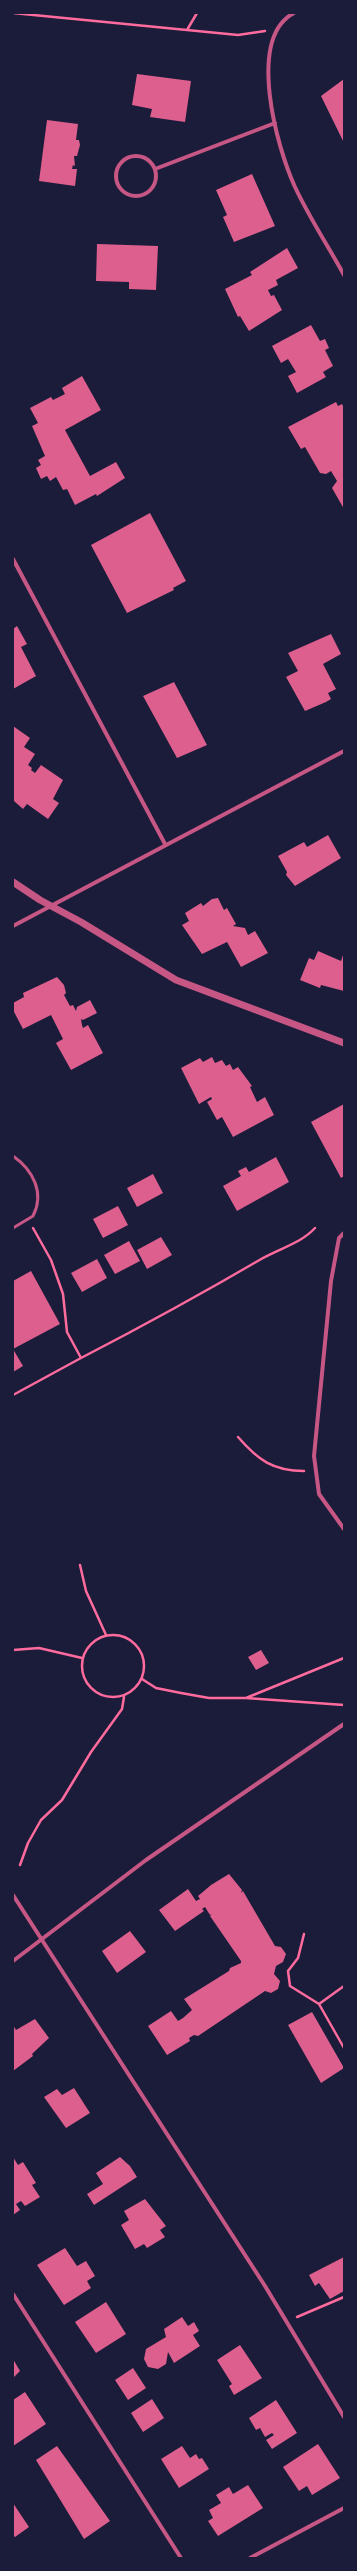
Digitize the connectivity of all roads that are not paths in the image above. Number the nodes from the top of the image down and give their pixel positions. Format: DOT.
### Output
graph roads {
  1 [pos="294,13"];
  2 [pos="275,124"];
  3 [pos="154,169"];
  4 [pos="344,275"];
  5 [pos="13,559"];
  6 [pos="344,751"];
  7 [pos="165,844"];
  8 [pos="13,882"];
  9 [pos="51,906"];
  10 [pos="13,926"];
  11 [pos="344,1043"];
  12 [pos="13,1156"];
  13 [pos="13,1228"];
  14 [pos="344,1232"];
  15 [pos="344,1529"];
  16 [pos="344,1724"];
  17 [pos="13,1895"];
  18 [pos="41,1940"];
  19 [pos="13,1961"];
  20 [pos="13,2294"];
  21 [pos="344,2417"];
  22 [pos="344,2508"];
  23 [pos="181,2558"];
  24 [pos="250,2558"];
  1 -- 2 [label="street"];
  2 -- 3 [label="street"];
  2 -- 4 [label="street"];
  3 -- 3 [label="street"];
  5 -- 7 [label="street"];
  6 -- 7 [label="street"];
  7 -- 9 [label="street"];
  8 -- 9 [label="street"];
  9 -- 10 [label="street"];
  9 -- 11 [label="street"];
  12 -- 13 [label="lane"];
  14 -- 15 [label="street"];
  16 -- 18 [label="street"];
  17 -- 18 [label="street"];
  18 -- 19 [label="street"];
  18 -- 21 [label="street"];
  20 -- 23 [label="street"];
  22 -- 24 [label="street"];
}
